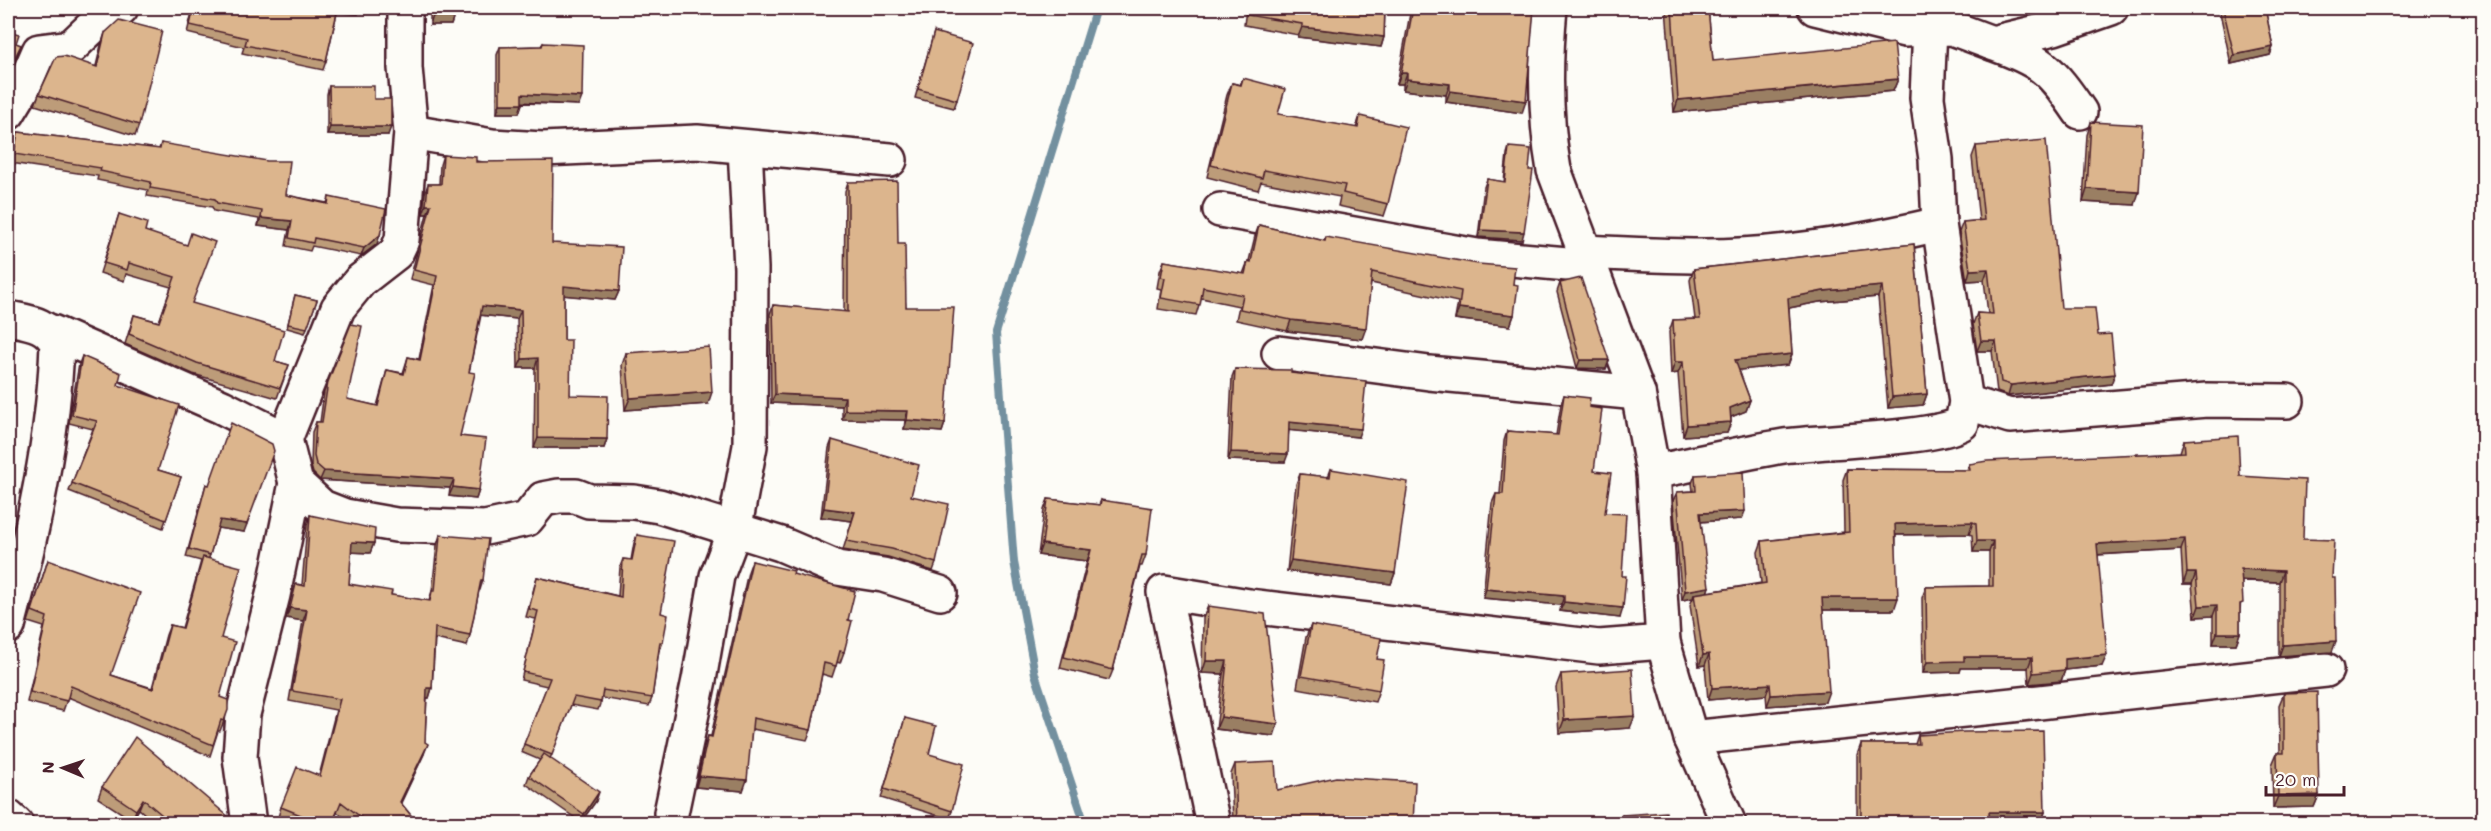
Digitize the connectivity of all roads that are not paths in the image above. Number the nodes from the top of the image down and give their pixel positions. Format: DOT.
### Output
graph roads {
  1 [pos="121,8"];
  2 [pos="405,8"];
  3 [pos="1550,8"];
  4 [pos="1815,8"];
  5 [pos="2111,8"];
  6 [pos="1930,27"];
  7 [pos="1992,43"];
  8 [pos="2080,112"];
  9 [pos="8,113"];
  10 [pos="411,132"];
  11 [pos="745,147"];
  12 [pos="890,160"];
  13 [pos="1220,210"];
  14 [pos="1939,224"];
  15 [pos="1587,259"];
  16 [pos="8,318"];
  17 [pos="52,332"];
  18 [pos="1279,353"];
  19 [pos="1638,393"];
  20 [pos="2287,401"];
  21 [pos="1966,402"];
  22 [pos="285,439"];
  23 [pos="1653,472"];
  24 [pos="296,483"];
  25 [pos="734,531"];
  26 [pos="940,593"];
  27 [pos="8,626"];
  28 [pos="1663,642"];
  29 [pos="2326,670"];
  30 [pos="1691,738"];
  31 [pos="670,813"];
  32 [pos="8,817"];
  33 [pos="16,824"];
  34 [pos="249,824"];
  35 [pos="1213,824"];
  36 [pos="1728,824"];
  1 -- 9 [label="street"];
  2 -- 10 [label="street"];
  3 -- 15 [label="street"];
  4 -- 6 [label="street"];
  5 -- 7 [label="street"];
  6 -- 7 [label="street"];
  6 -- 14 [label="street"];
  7 -- 8 [label="street"];
  10 -- 11 [label="street"];
  10 -- 22 [label="street"];
  11 -- 12 [label="street"];
  11 -- 25 [label="street"];
  13 -- 15 [label="street"];
  14 -- 15 [label="street"];
  14 -- 21 [label="street"];
  15 -- 19 [label="street"];
  16 -- 17 [label="street"];
  17 -- 22 [label="street"];
  17 -- 27 [label="street"];
  18 -- 19 [label="street"];
  19 -- 23 [label="street"];
  20 -- 21 [label="street"];
  21 -- 23 [label="street"];
  22 -- 24 [label="street"];
  23 -- 28 [label="street"];
  24 -- 25 [label="street"];
  24 -- 34 [label="street"];
  25 -- 26 [label="street"];
  25 -- 31 [label="street"];
  28 -- 30 [label="street"];
  28 -- 35 [label="street"];
  29 -- 30 [label="street"];
  30 -- 36 [label="street"];
  32 -- 33 [label="street"];
}
